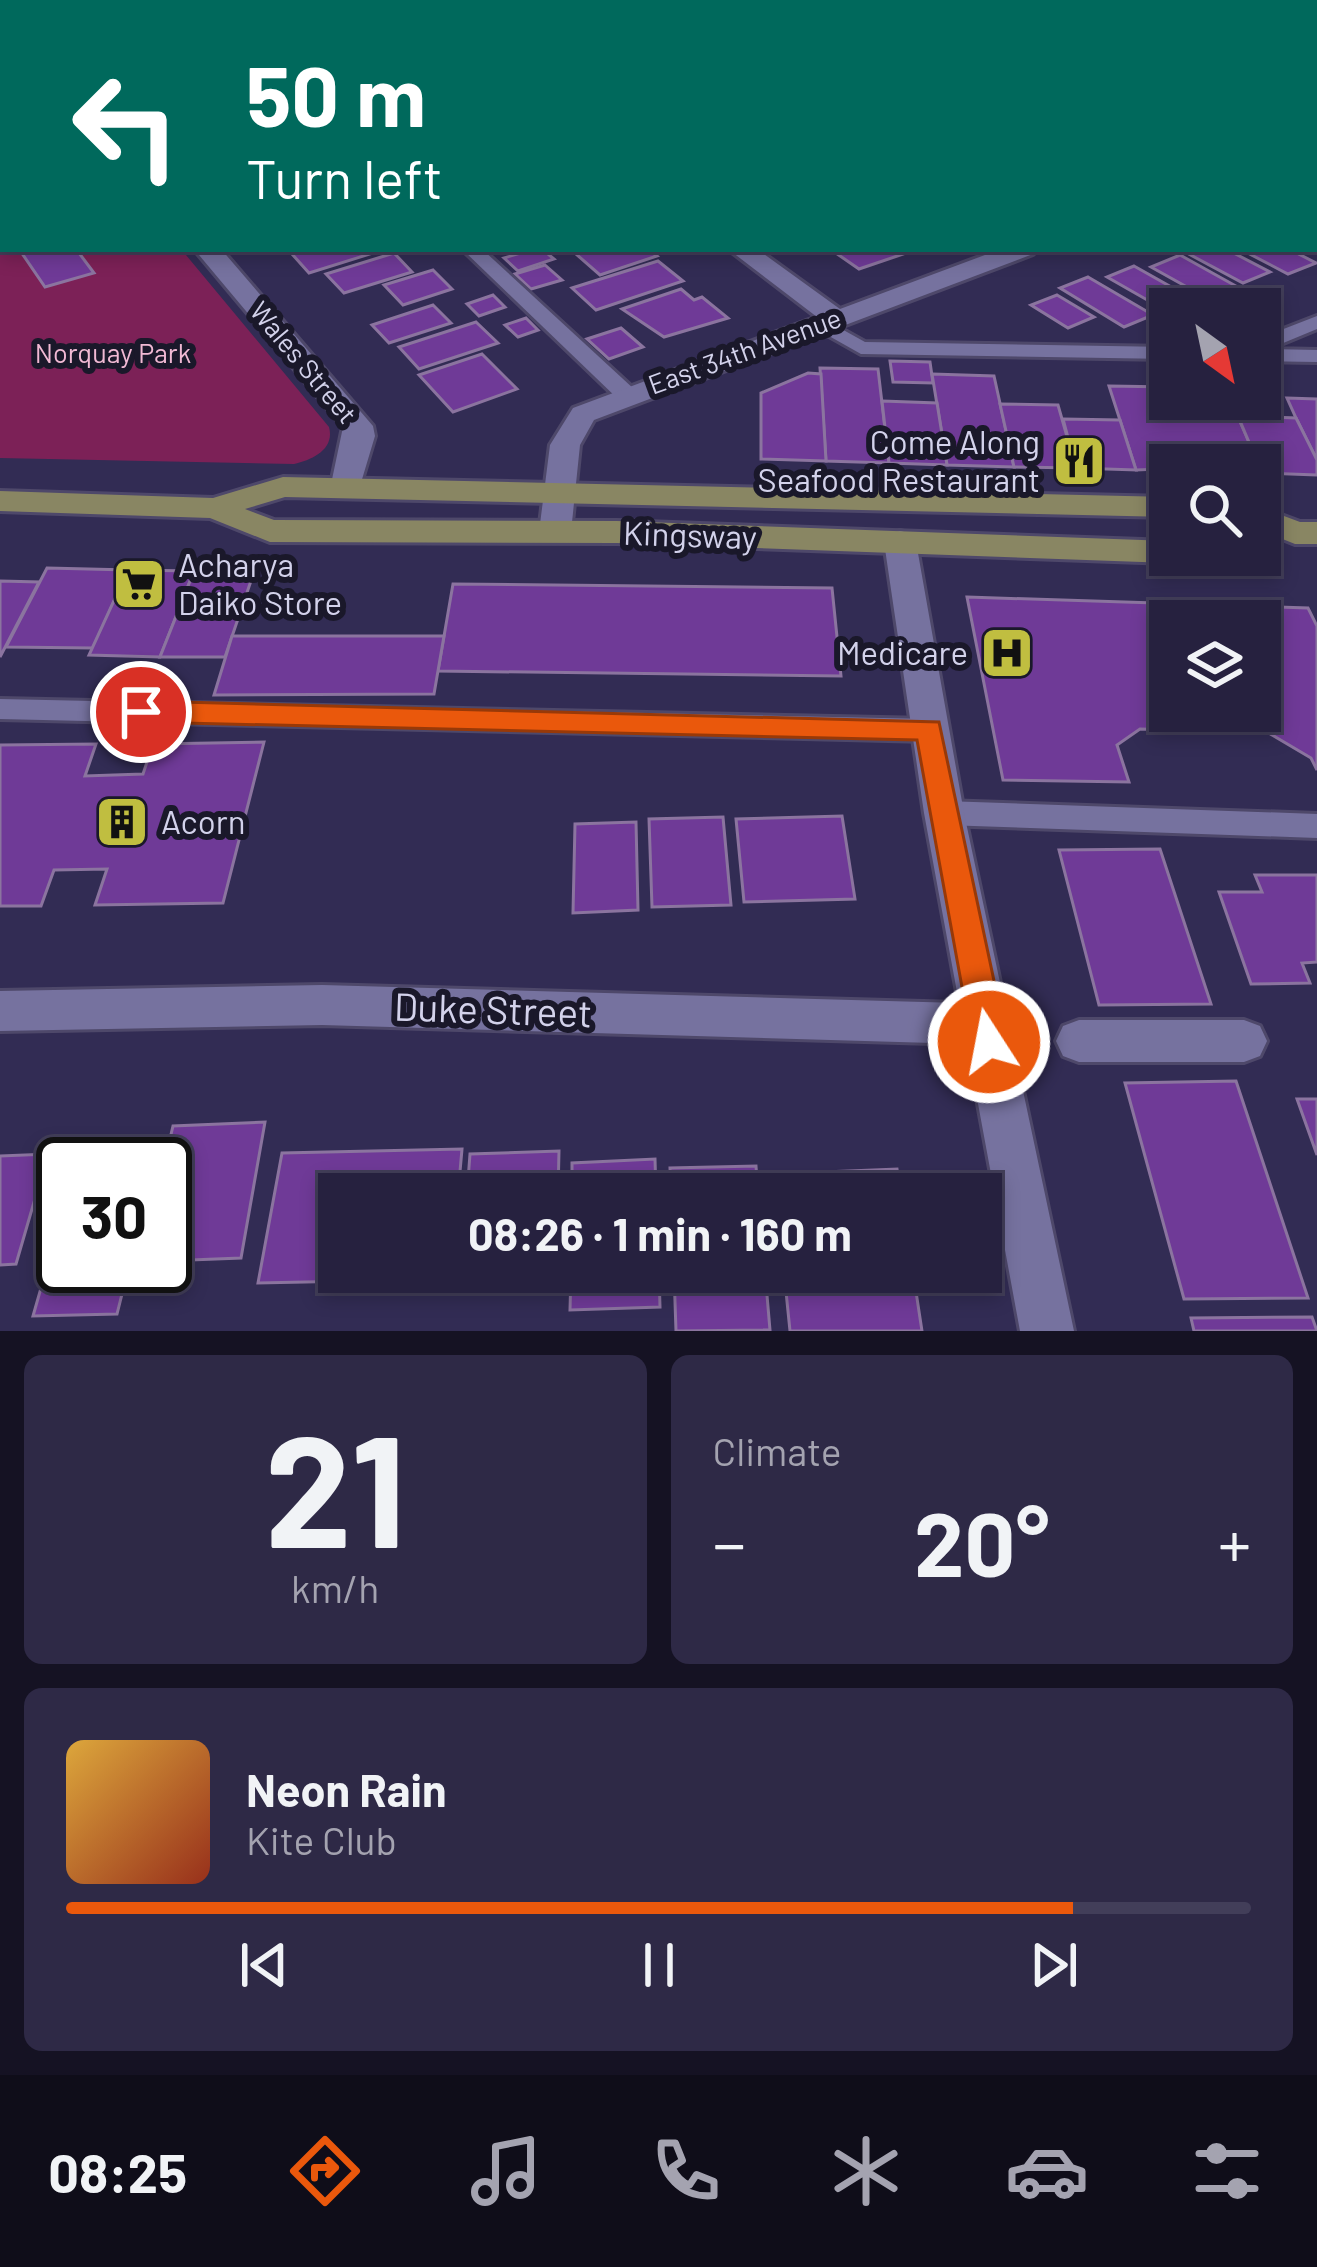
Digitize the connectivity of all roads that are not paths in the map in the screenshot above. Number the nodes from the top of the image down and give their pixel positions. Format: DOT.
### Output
graph roads {
  1 [pos="210,252"];
  2 [pos="474,252"];
  3 [pos="746,252"];
  4 [pos="1008,252"];
  5 [pos="827,320"];
  6 [pos="1317,322"];
  7 [pos="1281,337"];
  8 [pos="1149,353"];
  9 [pos="1281,355"];
  10 [pos="1317,356"];
  11 [pos="627,395"];
  12 [pos="346,489"];
  13 [pos="560,491"];
  14 [pos="0,501"];
  15 [pos="1149,506"];
  16 [pos="214,508"];
  17 [pos="555,532"];
  18 [pos="900,542"];
  19 [pos="1149,551"];
  20 [pos="0,709"];
  21 [pos="929,730"];
  22 [pos="944,813"];
  23 [pos="1317,826"];
  24 [pos="0,1011"];
  25 [pos="986,1024"];
  26 [pos="1244,1041"];
  27 [pos="1079,1042"];
  28 [pos="1047,1331"];
  1 -- 12 [label="street, Wales Street"];
  2 -- 11 [label="lane"];
  3 -- 5 [label="street"];
  4 -- 5 [label="street, East 34th Avenue"];
  5 -- 8 [label="lane"];
  5 -- 11 [label="street, East 34th Avenue"];
  6 -- 7 [label="lane"];
  9 -- 10 [label="lane"];
  11 -- 13 [label="street, East 34th Avenue"];
  12 -- 13 [label="main road, Kingsway"];
  12 -- 16 [label="main road, Kingsway"];
  13 -- 15 [label="main road, Kingsway"];
  13 -- 17 [label="street, East 34th Avenue"];
  14 -- 16 [label="main road, Kingsway"];
  16 -- 17 [label="main road, Kingsway"];
  17 -- 18 [label="main road, Kingsway"];
  18 -- 19 [label="main road, Kingsway"];
  18 -- 21 [label="street"];
  20 -- 21 [label="lane"];
  21 -- 22 [label="street"];
  22 -- 23 [label="lane"];
  22 -- 25 [label="street"];
  24 -- 25 [label="street, Duke Street"];
  25 -- 28 [label="street"];
  26 -- 27 [label="street"];
}
